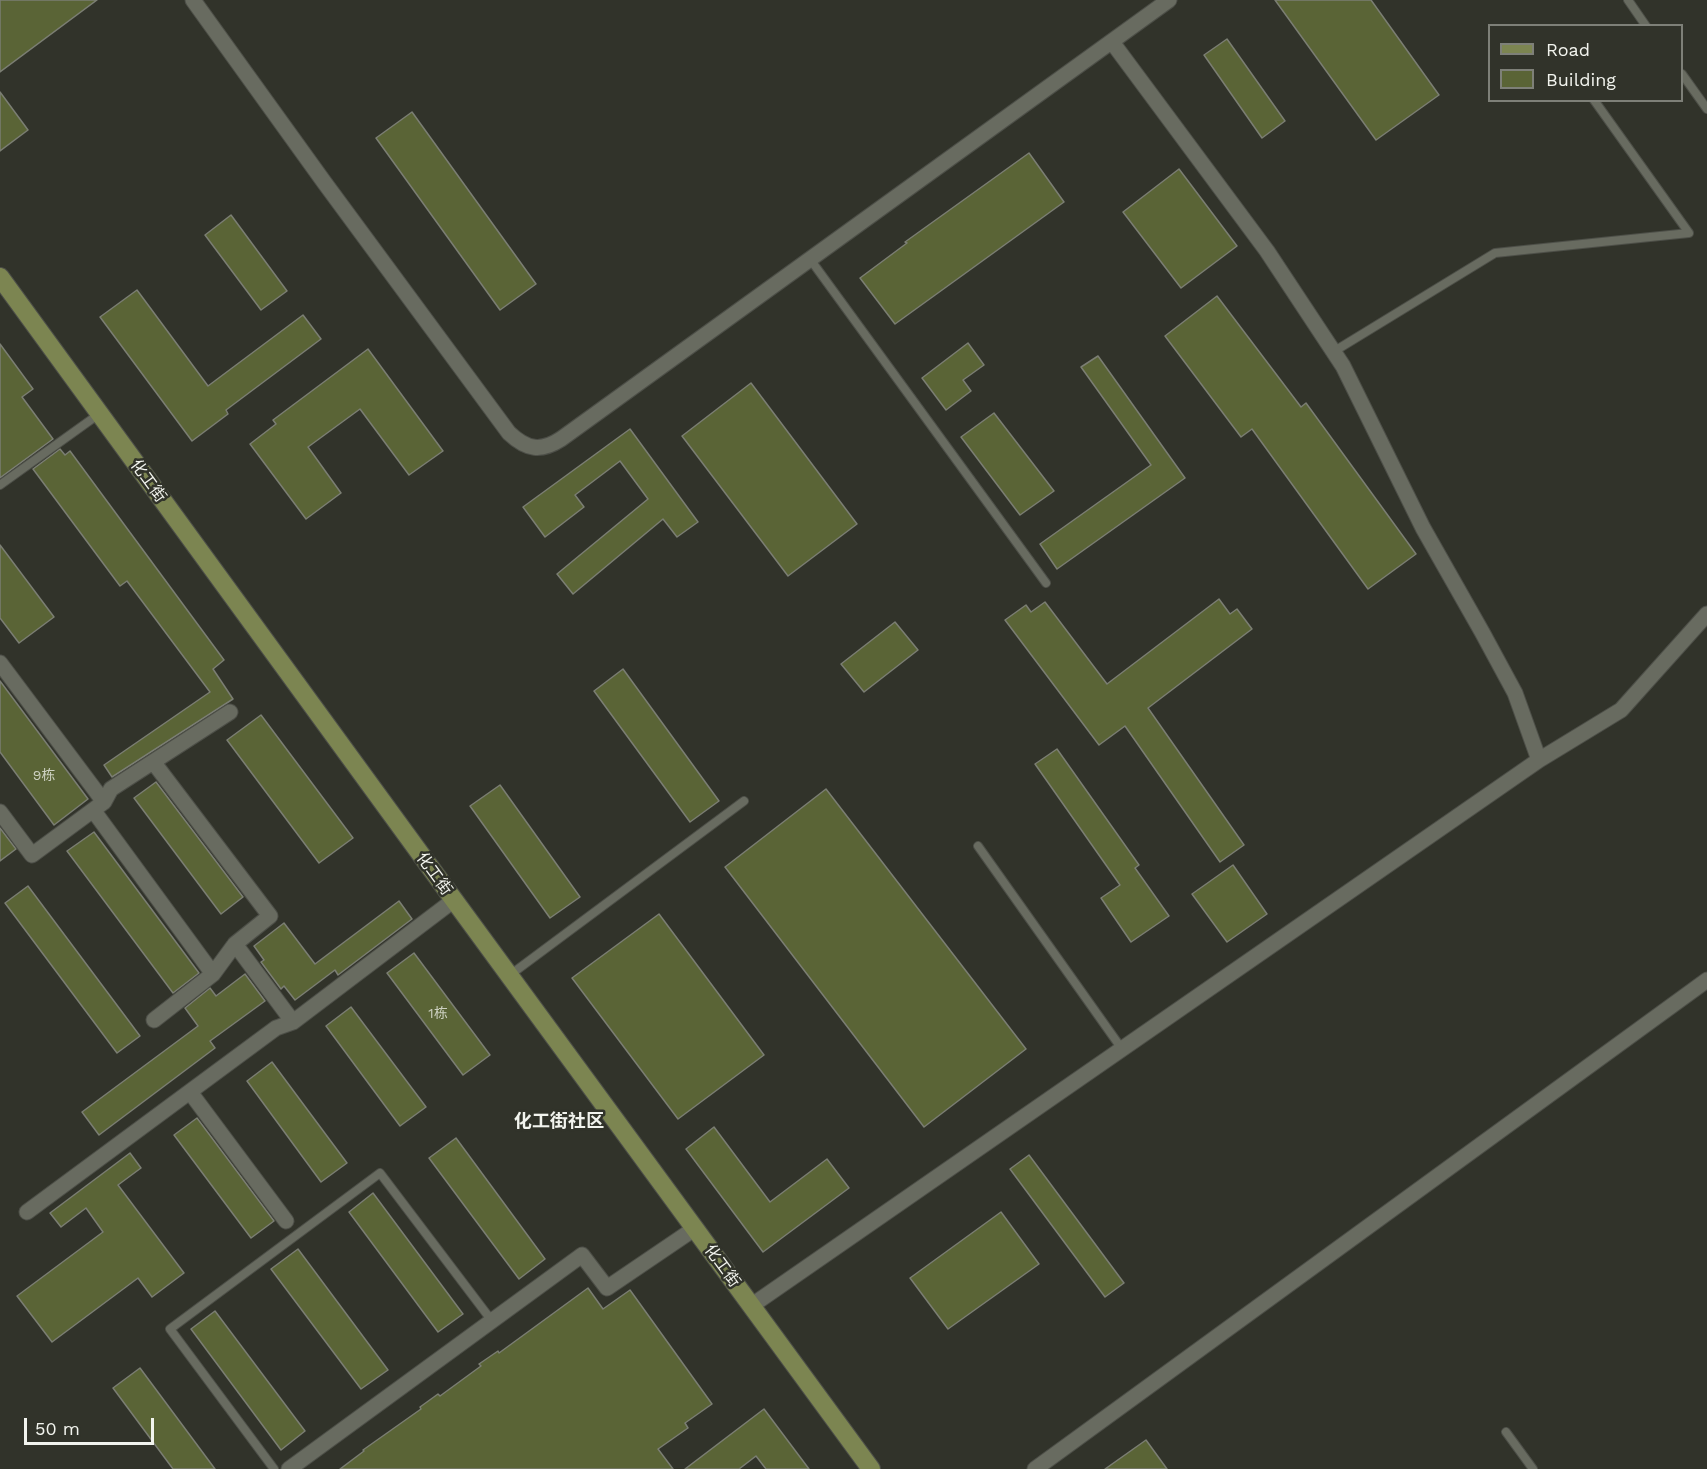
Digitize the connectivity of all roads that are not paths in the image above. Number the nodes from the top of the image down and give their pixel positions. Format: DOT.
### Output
graph roads {
  1 [pos="193,0"];
  2 [pos="1169,0"];
  3 [pos="1628,0"];
  4 [pos="1645,24"];
  5 [pos="1112,42"];
  6 [pos="1683,75"];
  7 [pos="1595,102"];
  8 [pos="1707,109"];
  9 [pos="810,260"];
  10 [pos="0,277"];
  11 [pos="1333,352"];
  12 [pos="99,413"];
  13 [pos="0,484"];
  14 [pos="1046,583"];
  15 [pos="1707,614"];
  16 [pos="0,663"];
  17 [pos="230,712"];
  18 [pos="1539,760"];
  19 [pos="153,763"];
  20 [pos="744,801"];
  21 [pos="98,806"];
  22 [pos="0,812"];
  23 [pos="978,846"];
  24 [pos="454,900"];
  25 [pos="235,944"];
  26 [pos="213,974"];
  27 [pos="509,976"];
  28 [pos="1707,980"];
  29 [pos="154,1020"];
  30 [pos="293,1022"];
  31 [pos="1122,1049"];
  32 [pos="190,1092"];
  33 [pos="27,1212"];
  34 [pos="286,1221"];
  35 [pos="694,1229"];
  36 [pos="751,1306"];
  37 [pos="492,1321"];
  38 [pos="1506,1432"];
  39 [pos="274,1469"];
  40 [pos="289,1469"];
  41 [pos="871,1469"];
  42 [pos="1035,1469"];
  43 [pos="1533,1469"];
  1 -- 9 [label="street"];
  2 -- 5 [label="street"];
  3 -- 4 [label="lane"];
  5 -- 9 [label="street"];
  5 -- 11 [label="street"];
  6 -- 8 [label="lane"];
  7 -- 11 [label="lane"];
  9 -- 14 [label="lane"];
  10 -- 12 [label="street, 化工街"];
  11 -- 18 [label="street"];
  12 -- 13 [label="lane"];
  12 -- 24 [label="street, 化工街"];
  15 -- 18 [label="street"];
  16 -- 21 [label="street"];
  17 -- 19 [label="street"];
  18 -- 31 [label="street"];
  19 -- 21 [label="street"];
  19 -- 25 [label="street"];
  20 -- 27 [label="lane"];
  21 -- 22 [label="street"];
  21 -- 26 [label="street"];
  23 -- 31 [label="lane"];
  24 -- 27 [label="street, 化工街"];
  24 -- 30 [label="street"];
  25 -- 26 [label="street"];
  25 -- 30 [label="street"];
  26 -- 29 [label="street"];
  27 -- 35 [label="street, 化工街"];
  28 -- 42 [label="street"];
  30 -- 32 [label="street"];
  31 -- 36 [label="street"];
  32 -- 33 [label="street"];
  32 -- 34 [label="street"];
  35 -- 36 [label="street, 化工街"];
  35 -- 37 [label="street"];
  36 -- 41 [label="street, 化工街"];
  37 -- 39 [label="lane"];
  37 -- 40 [label="street"];
  38 -- 43 [label="lane"];
}
